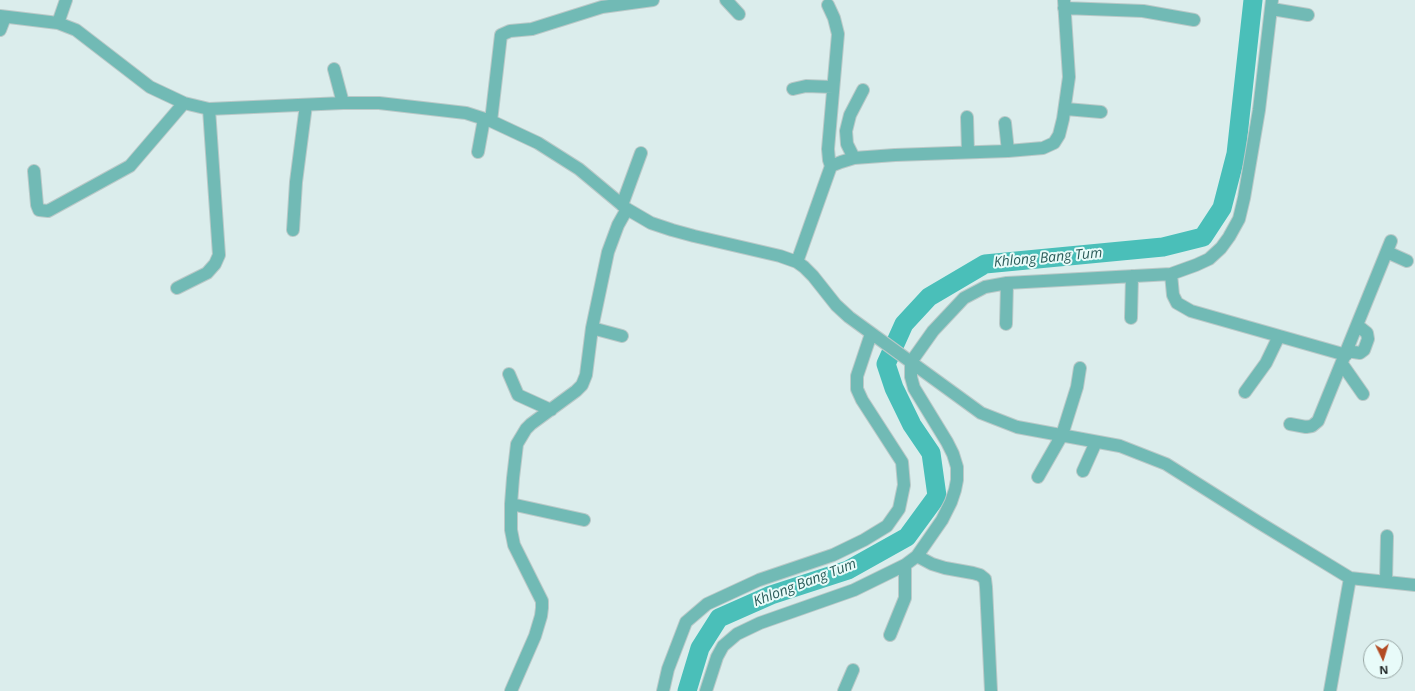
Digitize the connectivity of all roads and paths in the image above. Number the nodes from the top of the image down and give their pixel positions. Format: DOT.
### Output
graph roads {
  1 [pos="66,0"];
  2 [pos="653,0"];
  3 [pos="726,0"];
  4 [pos="1064,4"];
  5 [pos="828,5"];
  6 [pos="1272,5"];
  7 [pos="739,14"];
  8 [pos="1308,15"];
  9 [pos="2,16"];
  10 [pos="1194,20"];
  11 [pos="58,23"];
  12 [pos="0,30"];
  13 [pos="334,69"];
  14 [pos="833,87"];
  15 [pos="793,89"];
  16 [pos="863,90"];
  17 [pos="184,103"];
  18 [pos="343,103"];
  19 [pos="306,105"];
  20 [pos="209,109"];
  21 [pos="1066,109"];
  22 [pos="1101,112"];
  23 [pos="967,117"];
  24 [pos="488,120"];
  25 [pos="1004,123"];
  26 [pos="1008,151"];
  27 [pos="478,152"];
  28 [pos="968,152"];
  29 [pos="641,153"];
  30 [pos="854,158"];
  31 [pos="831,166"];
  32 [pos="34,171"];
  33 [pos="625,207"];
  34 [pos="293,230"];
  35 [pos="1407,261"];
  36 [pos="797,262"];
  37 [pos="1171,274"];
  38 [pos="1132,276"];
  39 [pos="1007,283"];
  40 [pos="177,288"];
  41 [pos="1131,318"];
  42 [pos="1006,324"];
  43 [pos="592,328"];
  44 [pos="622,336"];
  45 [pos="874,336"];
  46 [pos="1279,336"];
  47 [pos="1345,357"];
  48 [pos="908,360"];
  49 [pos="1080,368"];
  50 [pos="509,374"];
  51 [pos="1245,392"];
  52 [pos="1362,394"];
  53 [pos="551,410"];
  54 [pos="1290,424"];
  55 [pos="1062,435"];
  56 [pos="1096,442"];
  57 [pos="1083,471"];
  58 [pos="1038,477"];
  59 [pos="511,504"];
  60 [pos="584,520"];
  61 [pos="1387,536"];
  62 [pos="917,556"];
  63 [pos="905,565"];
  64 [pos="1350,578"];
  65 [pos="1386,581"];
  66 [pos="1415,585"];
  67 [pos="890,635"];
  68 [pos="852,670"];
  69 [pos="511,691"];
  70 [pos="663,691"];
  71 [pos="706,691"];
  72 [pos="844,691"];
  73 [pos="991,691"];
  74 [pos="1330,691"];
  1 -- 11 [label="street"];
  2 -- 24 [label="street"];
  3 -- 7 [label="street"];
  4 -- 10 [label="street"];
  4 -- 21 [label="street"];
  5 -- 14 [label="street"];
  6 -- 8 [label="street"];
  6 -- 37 [label="street"];
  9 -- 11 [label="street"];
  9 -- 12 [label="street"];
  11 -- 17 [label="street"];
  13 -- 18 [label="street"];
  14 -- 15 [label="street"];
  14 -- 31 [label="street"];
  16 -- 30 [label="street"];
  17 -- 20 [label="street"];
  17 -- 32 [label="street"];
  18 -- 19 [label="street"];
  18 -- 24 [label="street"];
  19 -- 20 [label="street"];
  19 -- 34 [label="street"];
  20 -- 40 [label="street"];
  21 -- 22 [label="street"];
  21 -- 26 [label="street"];
  23 -- 28 [label="street"];
  24 -- 27 [label="street"];
  24 -- 33 [label="street"];
  25 -- 26 [label="street"];
  26 -- 28 [label="street"];
  28 -- 30 [label="street"];
  29 -- 33 [label="street"];
  30 -- 31 [label="street"];
  31 -- 36 [label="street"];
  33 -- 36 [label="street"];
  33 -- 43 [label="street"];
  35 -- 47 [label="street"];
  36 -- 45 [label="street"];
  37 -- 38 [label="street"];
  37 -- 46 [label="street"];
  38 -- 39 [label="street"];
  38 -- 41 [label="street"];
  39 -- 42 [label="street"];
  39 -- 48 [label="street"];
  43 -- 44 [label="street"];
  43 -- 53 [label="street"];
  45 -- 48 [label="street"];
  45 -- 70 [label="street"];
  46 -- 47 [label="street"];
  46 -- 51 [label="street"];
  47 -- 52 [label="street"];
  47 -- 54 [label="street"];
  48 -- 55 [label="street"];
  48 -- 62 [label="street"];
  49 -- 55 [label="street"];
  50 -- 53 [label="street"];
  53 -- 59 [label="street"];
  55 -- 56 [label="street"];
  55 -- 58 [label="street"];
  56 -- 57 [label="street"];
  56 -- 64 [label="street"];
  59 -- 60 [label="street"];
  59 -- 69 [label="street"];
  61 -- 65 [label="street"];
  62 -- 63 [label="street"];
  62 -- 73 [label="street"];
  63 -- 67 [label="street"];
  63 -- 71 [label="street"];
  64 -- 65 [label="street"];
  64 -- 74 [label="street"];
  65 -- 66 [label="street"];
  68 -- 72 [label="street"];
}
